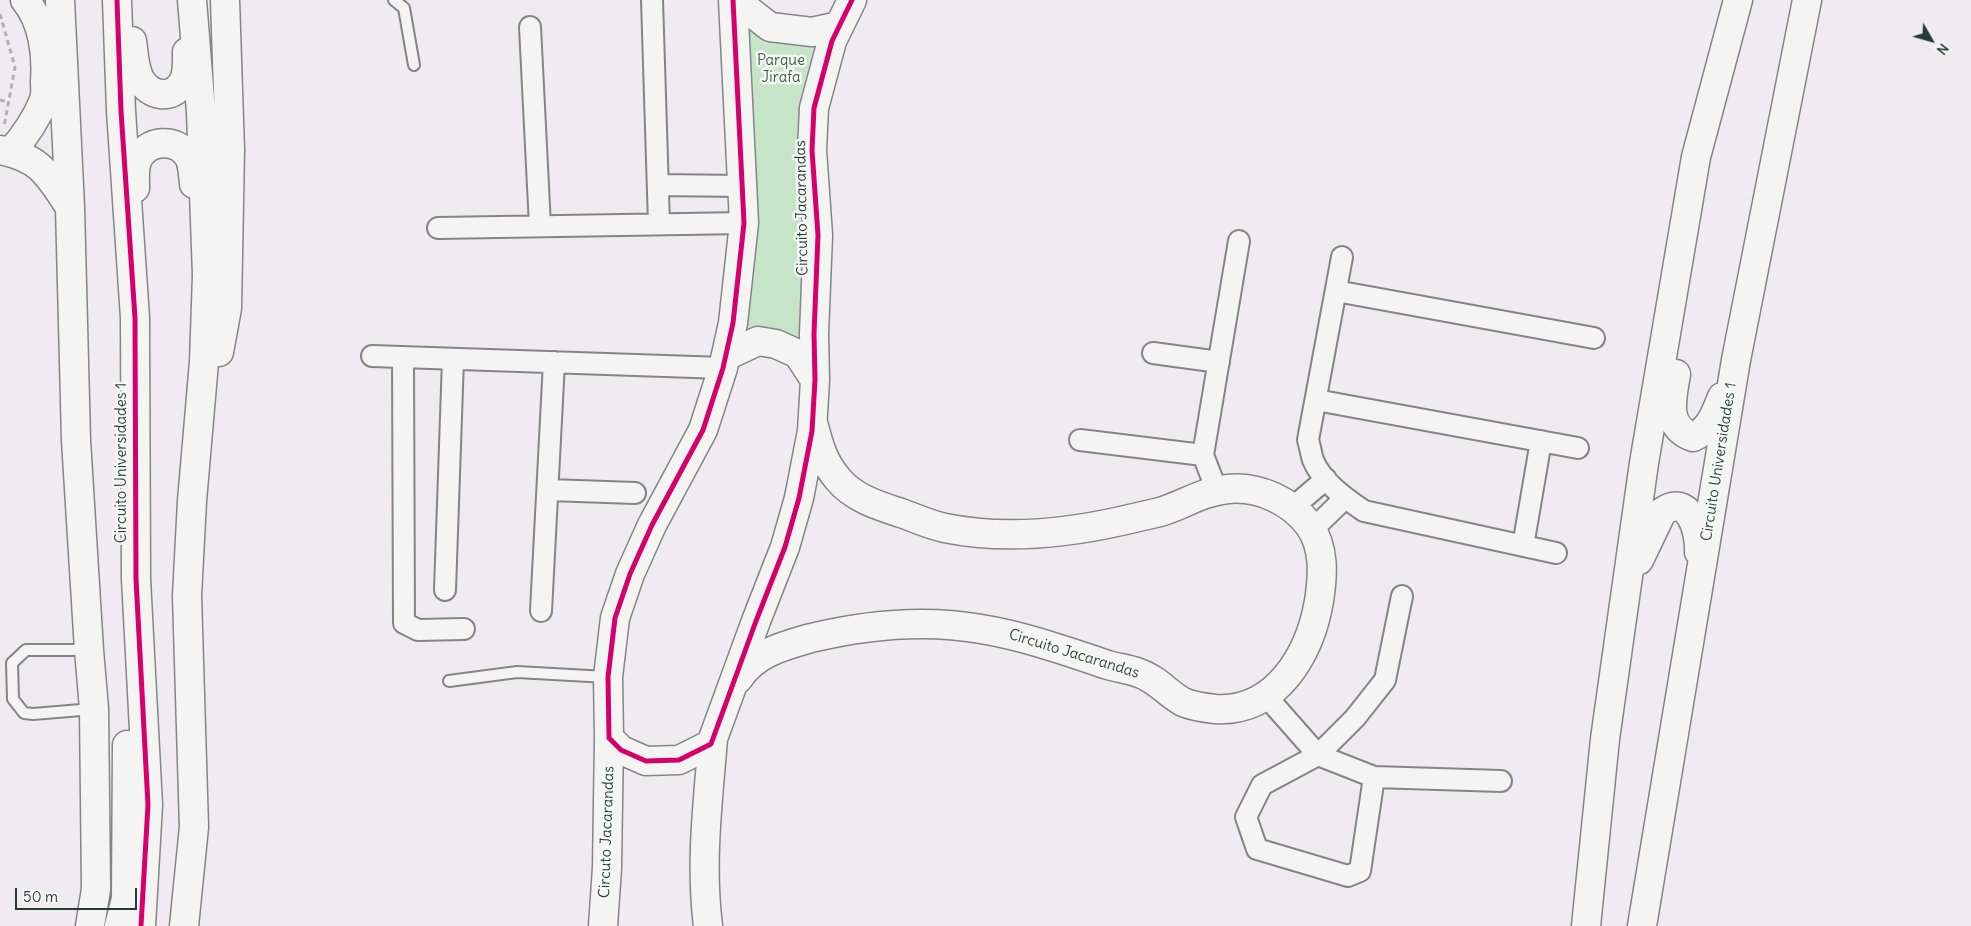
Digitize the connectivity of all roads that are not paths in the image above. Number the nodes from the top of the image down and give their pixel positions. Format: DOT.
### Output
graph roads {
  1 [pos="25,0"];
  2 [pos="60,0"];
  3 [pos="117,0"];
  4 [pos="129,0"];
  5 [pos="191,0"];
  6 [pos="225,0"];
  7 [pos="394,0"];
  8 [pos="652,0"];
  9 [pos="734,0"];
  10 [pos="852,0"];
  11 [pos="1738,0"];
  12 [pos="1808,0"];
  13 [pos="839,26"];
  14 [pos="530,27"];
  15 [pos="414,65"];
  16 [pos="4,146"];
  17 [pos="1696,157"];
  18 [pos="658,185"];
  19 [pos="743,186"];
  20 [pos="70,207"];
  21 [pos="744,222"];
  22 [pos="659,224"];
  23 [pos="540,226"];
  24 [pos="438,228"];
  25 [pos="1239,241"];
  26 [pos="1342,257"];
  27 [pos="208,275"];
  28 [pos="1336,291"];
  29 [pos="135,318"];
  30 [pos="1594,338"];
  31 [pos="1153,353"];
  32 [pos="372,356"];
  33 [pos="402,357"];
  34 [pos="452,359"];
  35 [pos="1736,360"];
  36 [pos="554,362"];
  37 [pos="724,362"];
  38 [pos="1219,362"];
  39 [pos="814,380"];
  40 [pos="1316,400"];
  41 [pos="812,420"];
  42 [pos="1080,440"];
  43 [pos="1541,441"];
  44 [pos="1578,448"];
  45 [pos="1203,455"];
  46 [pos="1326,479"];
  47 [pos="548,490"];
  48 [pos="1217,491"];
  49 [pos="635,493"];
  50 [pos="1345,498"];
  51 [pos="192,501"];
  52 [pos="1292,508"];
  53 [pos="1312,530"];
  54 [pos="1523,546"];
  55 [pos="1556,553"];
  56 [pos="136,579"];
  57 [pos="1626,586"];
  58 [pos="445,590"];
  59 [pos="1402,596"];
  60 [pos="1696,598"];
  61 [pos="541,611"];
  62 [pos="464,629"];
  63 [pos="89,650"];
  64 [pos="608,677"];
  65 [pos="449,681"];
  66 [pos="732,688"];
  67 [pos="1266,696"];
  68 [pos="94,709"];
  69 [pos="609,738"];
  70 [pos="713,739"];
  71 [pos="1318,754"];
  72 [pos="1374,777"];
  73 [pos="1501,781"];
  74 [pos="90,926"];
  75 [pos="119,926"];
  76 [pos="142,926"];
  77 [pos="184,926"];
  78 [pos="603,926"];
  79 [pos="708,926"];
  80 [pos="1586,926"];
  81 [pos="1642,926"];
  1 -- 16 [label="street"];
  2 -- 20 [label="street"];
  3 -- 29 [label="street, Circuito Universidades 1"];
  4 -- 5 [label="street"];
  5 -- 27 [label="street"];
  6 -- 51 [label="street"];
  7 -- 15 [label="lane"];
  8 -- 18 [label="street"];
  9 -- 13 [label="street"];
  9 -- 19 [label="street, Circuto Jacarandas"];
  10 -- 13 [label="street, Circuito Jacarandas"];
  11 -- 17 [label="street"];
  12 -- 35 [label="street, Circuito Universidades 1"];
  13 -- 39 [label="street, Circuito Jacarandas"];
  14 -- 23 [label="street"];
  16 -- 20 [label="street"];
  17 -- 35 [label="street"];
  17 -- 57 [label="street"];
  18 -- 19 [label="street"];
  18 -- 22 [label="street"];
  19 -- 21 [label="street, Circuto Jacarandas"];
  20 -- 63 [label="street"];
  21 -- 22 [label="street"];
  21 -- 37 [label="street, Circuto Jacarandas"];
  22 -- 23 [label="street"];
  23 -- 24 [label="street"];
  25 -- 38 [label="street"];
  26 -- 28 [label="street"];
  27 -- 29 [label="street"];
  27 -- 51 [label="street"];
  28 -- 30 [label="street"];
  28 -- 40 [label="street"];
  29 -- 56 [label="street, Circuito Universidades 1"];
  31 -- 38 [label="street"];
  32 -- 33 [label="street"];
  33 -- 34 [label="street"];
  33 -- 62 [label="street"];
  34 -- 36 [label="street"];
  34 -- 58 [label="street"];
  35 -- 60 [label="street, Circuito Universidades 1"];
  36 -- 37 [label="street"];
  36 -- 47 [label="street"];
  37 -- 39 [label="street"];
  37 -- 64 [label="street, Circuto Jacarandas"];
  38 -- 45 [label="street"];
  39 -- 41 [label="street, Circuito Jacarandas"];
  40 -- 43 [label="street"];
  40 -- 46 [label="street"];
  41 -- 48 [label="street, Circuito Jacarandas"];
  41 -- 66 [label="street"];
  42 -- 45 [label="street"];
  43 -- 44 [label="street"];
  43 -- 54 [label="street"];
  45 -- 48 [label="street"];
  46 -- 50 [label="street"];
  46 -- 52 [label="street"];
  47 -- 49 [label="street"];
  47 -- 61 [label="street"];
  48 -- 52 [label="street, Circuito Jacarandas"];
  50 -- 53 [label="street"];
  50 -- 54 [label="street"];
  51 -- 77 [label="street"];
  52 -- 53 [label="street, Circuito Jacarandas"];
  53 -- 67 [label="street, Circuito Jacarandas"];
  54 -- 55 [label="street"];
  56 -- 75 [label="street"];
  56 -- 76 [label="street, Circuito Universidades 1"];
  57 -- 60 [label="street"];
  57 -- 80 [label="street"];
  59 -- 71 [label="street"];
  60 -- 81 [label="street, Circuito Universidades 1"];
  63 -- 68 [label="street"];
  63 -- 68 [label="lane"];
  64 -- 65 [label="lane"];
  64 -- 69 [label="street, Circuto Jacarandas"];
  66 -- 67 [label="street, Circuito Jacarandas"];
  66 -- 70 [label="street"];
  67 -- 71 [label="street"];
  68 -- 74 [label="street"];
  69 -- 70 [label="street"];
  69 -- 78 [label="street, Circuto Jacarandas"];
  70 -- 79 [label="street"];
  71 -- 72 [label="street"];
  71 -- 72 [label="street"];
  72 -- 73 [label="street"];
}
